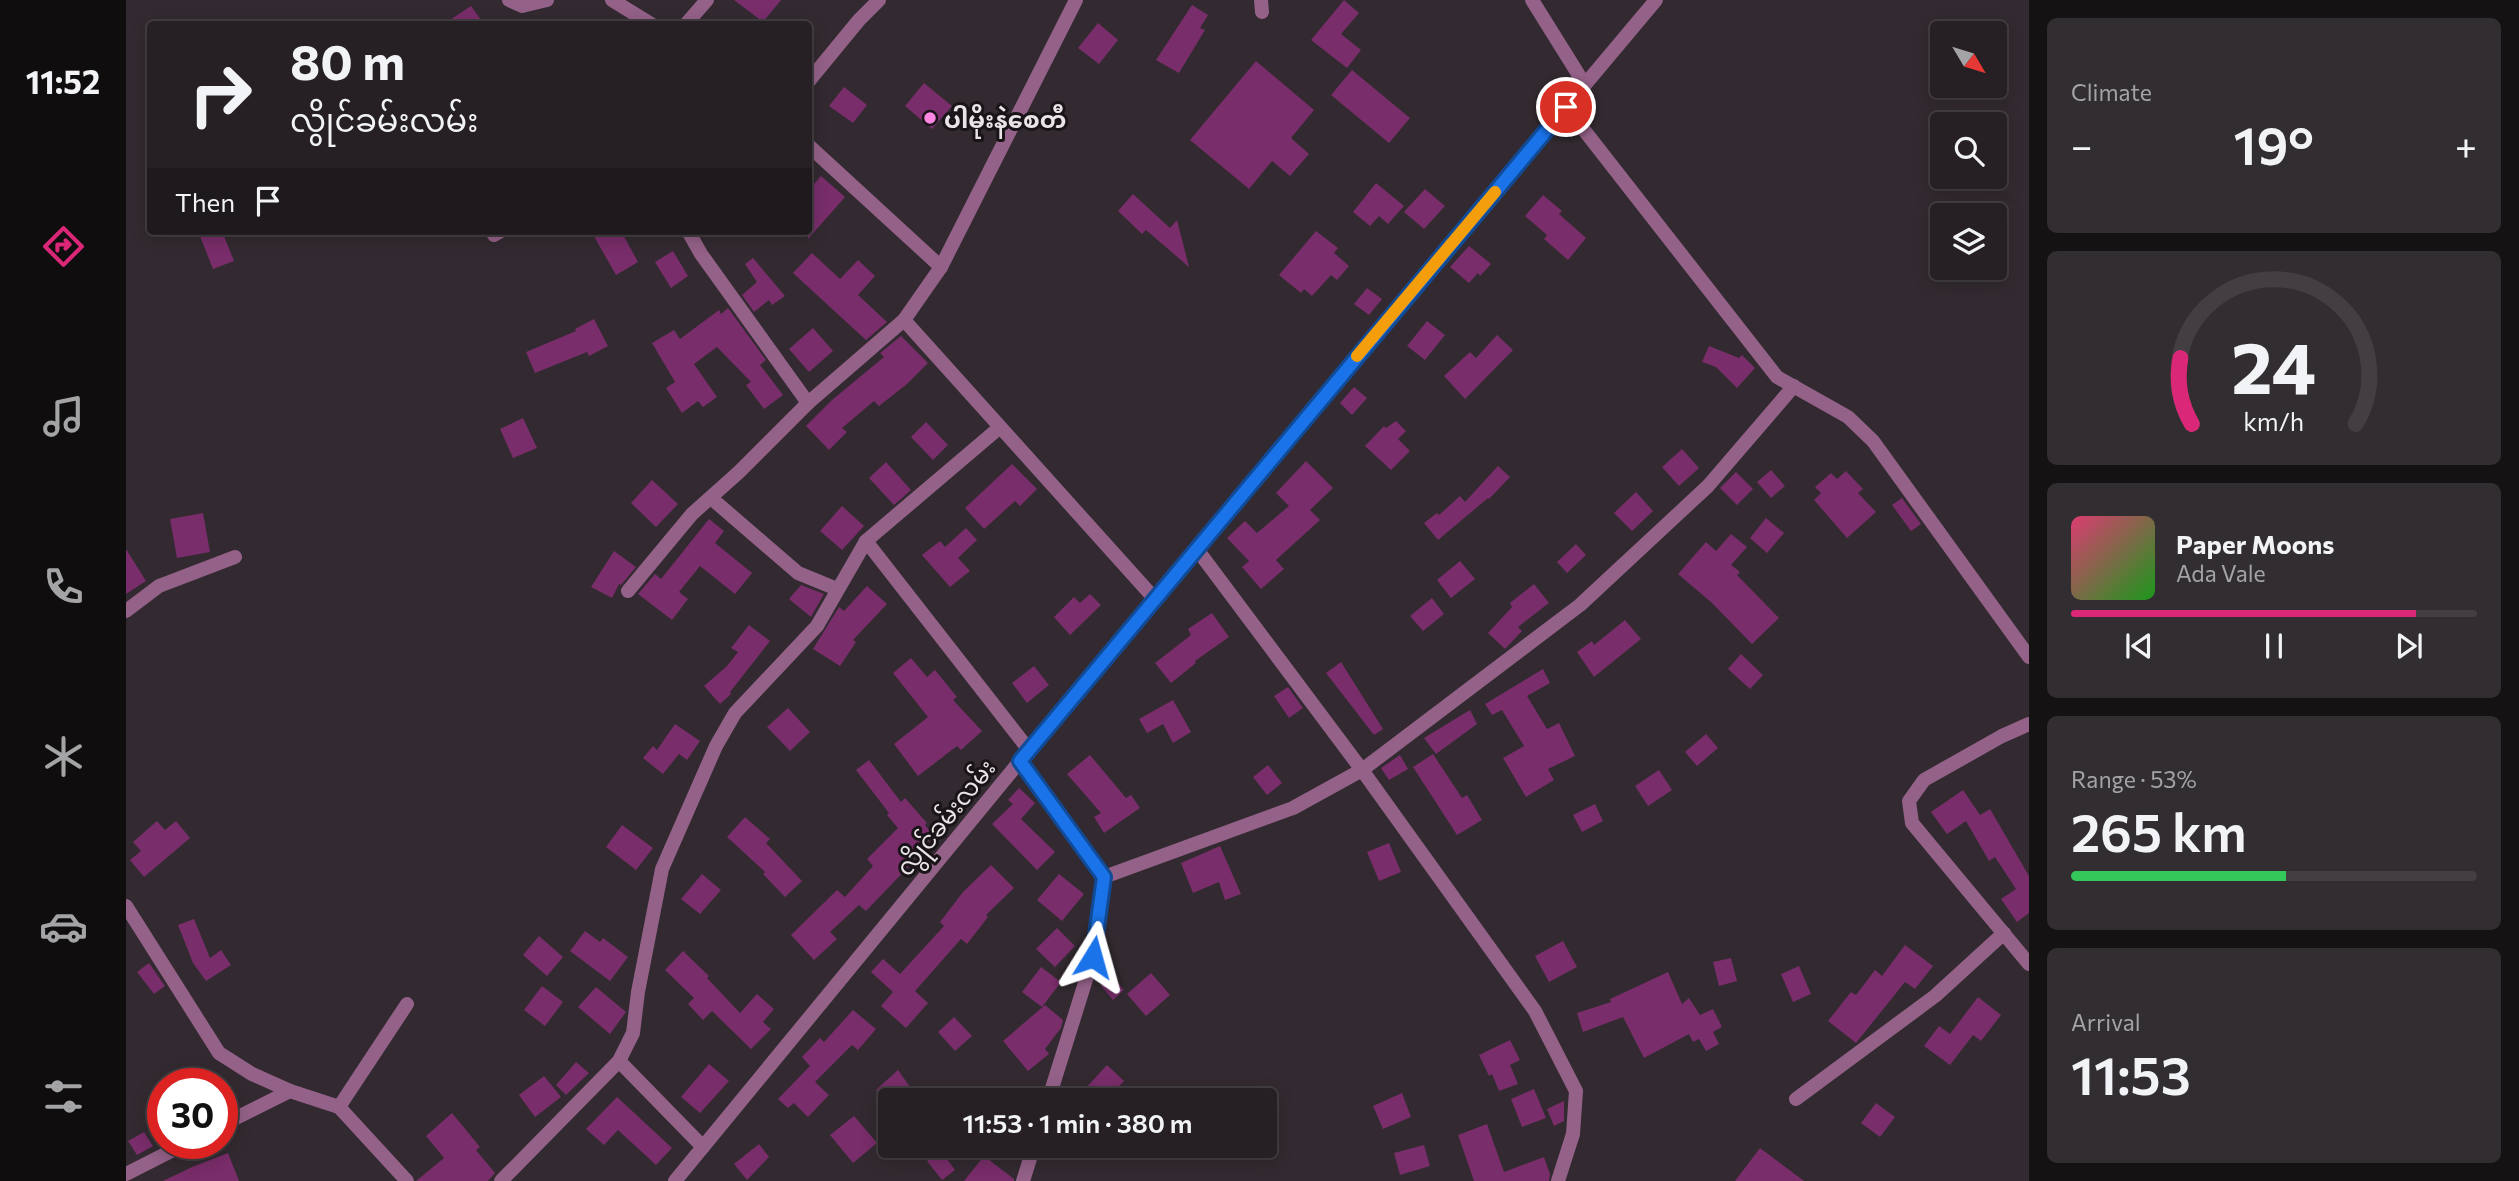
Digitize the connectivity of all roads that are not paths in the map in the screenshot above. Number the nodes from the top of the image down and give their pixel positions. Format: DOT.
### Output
graph roads {
  1 [pos="509,0"];
  2 [pos="547,0"];
  3 [pos="612,0"];
  4 [pos="707,0"];
  5 [pos="879,0"];
  6 [pos="1076,0"];
  7 [pos="1532,0"];
  8 [pos="1656,0"];
  9 [pos="646,21"];
  10 [pos="689,21"];
  11 [pos="812,77"];
  12 [pos="1585,85"];
  13 [pos="1566,107"];
  14 [pos="812,149"];
  15 [pos="690,235"];
  16 [pos="942,267"];
  17 [pos="904,320"];
  18 [pos="1794,386"];
  19 [pos="808,403"];
  20 [pos="999,428"];
  21 [pos="711,498"];
  22 [pos="866,541"];
  23 [pos="1196,548"];
  24 [pos="235,557"];
  25 [pos="837,589"];
  26 [pos="628,591"];
  27 [pos="1154,598"];
  28 [pos="126,611"];
  29 [pos="2029,657"];
  30 [pos="2029,724"];
  31 [pos="1025,755"];
  32 [pos="1362,770"];
  33 [pos="1104,877"];
  34 [pos="126,906"];
  35 [pos="2004,933"];
  36 [pos="2029,964"];
  37 [pos="407,1004"];
  38 [pos="619,1061"];
  39 [pos="1052,1088"];
  40 [pos="290,1091"];
  41 [pos="1796,1099"];
  42 [pos="339,1107"];
  43 [pos="238,1117"];
  44 [pos="703,1146"];
  45 [pos="1030,1158"];
  46 [pos="156,1159"];
  47 [pos="126,1174"];
  48 [pos="407,1181"];
  49 [pos="501,1181"];
  50 [pos="675,1181"];
  51 [pos="1023,1181"];
  52 [pos="1558,1181"];
  1 -- 2 [label="street"];
  3 -- 9 [label="street"];
  4 -- 10 [label="street"];
  5 -- 11 [label="street"];
  6 -- 16 [label="street"];
  7 -- 12 [label="street"];
  8 -- 12 [label="street, လွိုင်ခမ်းလမ်း"];
  12 -- 13 [label="street, လွိုင်ခမ်းလမ်း"];
  13 -- 18 [label="street"];
  13 -- 23 [label="street, လွိုင်ခမ်းလမ်း"];
  14 -- 16 [label="street"];
  15 -- 19 [label="street"];
  16 -- 17 [label="street"];
  17 -- 19 [label="street"];
  17 -- 20 [label="street"];
  18 -- 29 [label="street"];
  18 -- 32 [label="street"];
  19 -- 21 [label="street"];
  20 -- 22 [label="street"];
  20 -- 27 [label="street"];
  21 -- 25 [label="street"];
  21 -- 26 [label="street"];
  22 -- 25 [label="street"];
  22 -- 31 [label="street"];
  23 -- 27 [label="street, လွိုင်ခမ်းလမ်း"];
  23 -- 32 [label="street"];
  24 -- 28 [label="street"];
  25 -- 38 [label="street"];
  27 -- 31 [label="street, လွိုင်ခမ်းလမ်း"];
  30 -- 35 [label="street"];
  31 -- 33 [label="street"];
  31 -- 44 [label="street, လွိုင်ခမ်းလမ်း"];
  32 -- 33 [label="street"];
  32 -- 52 [label="street"];
  33 -- 39 [label="street"];
  34 -- 40 [label="street"];
  35 -- 36 [label="street"];
  35 -- 41 [label="street"];
  37 -- 42 [label="street"];
  38 -- 44 [label="street"];
  38 -- 49 [label="street"];
  40 -- 42 [label="street"];
  40 -- 43 [label="street"];
  42 -- 48 [label="street"];
  44 -- 50 [label="street, လွိုင်ခမ်းလမ်း"];
  45 -- 51 [label="street"];
  46 -- 47 [label="street"];
}
